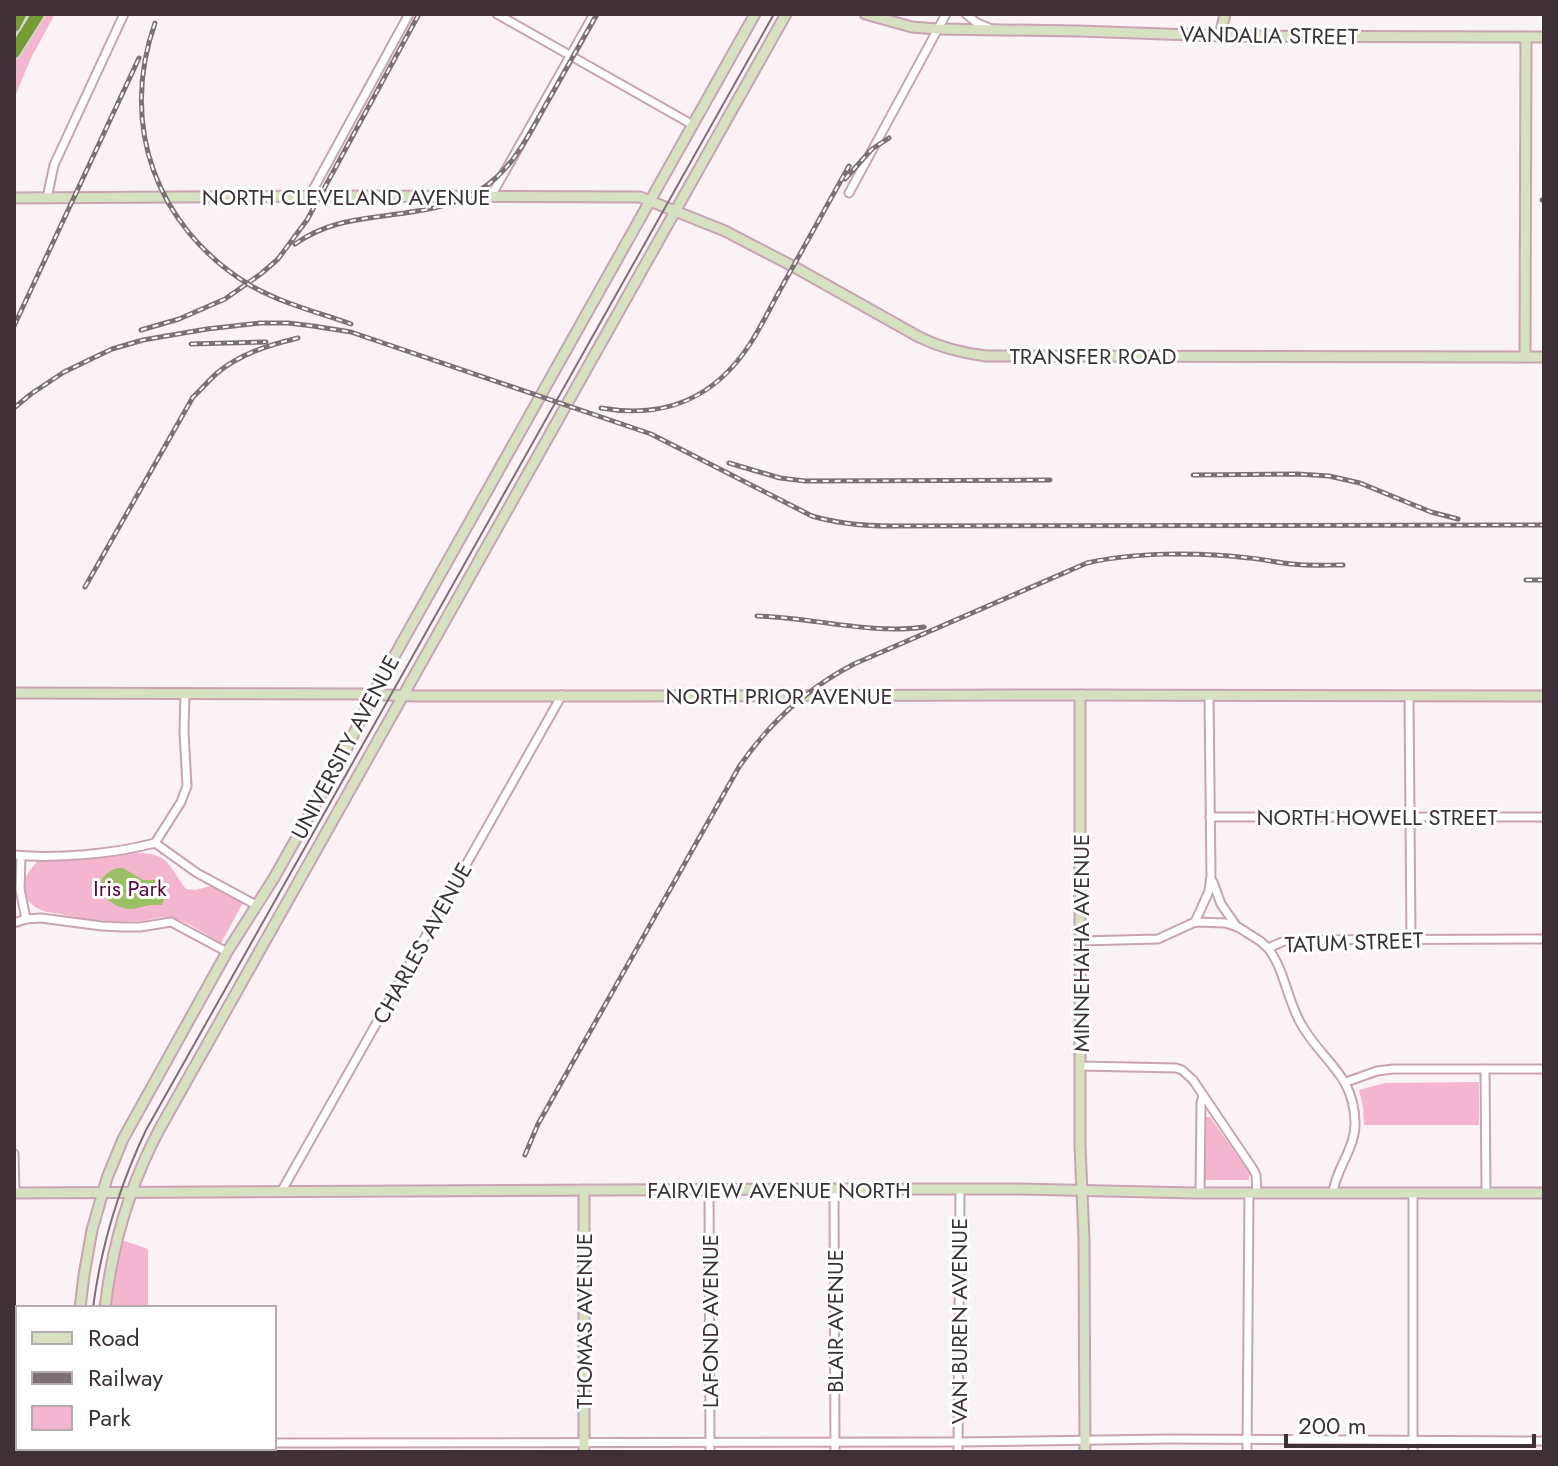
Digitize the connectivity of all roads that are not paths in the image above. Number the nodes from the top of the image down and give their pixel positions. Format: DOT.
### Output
graph roads {
  1 [pos="20,14"];
  2 [pos="38,14"];
  3 [pos="124,14"];
  4 [pos="409,14"];
  5 [pos="497,14"];
  6 [pos="594,14"];
  7 [pos="755,14"];
  8 [pos="786,14"];
  9 [pos="865,14"];
  10 [pos="946,14"];
  11 [pos="966,14"];
  12 [pos="1225,14"];
  13 [pos="14,26"];
  14 [pos="937,29"];
  15 [pos="994,30"];
  16 [pos="1220,36"];
  17 [pos="1526,37"];
  18 [pos="1544,37"];
  19 [pos="14,52"];
  20 [pos="570,56"];
  21 [pos="693,125"];
  22 [pos="849,193"];
  23 [pos="491,196"];
  24 [pos="309,197"];
  25 [pos="14,198"];
  26 [pos="47,198"];
  27 [pos="650,200"];
  28 [pos="676,210"];
  29 [pos="1525,356"];
  30 [pos="1544,357"];
  31 [pos="14,693"];
  32 [pos="185,693"];
  33 [pos="373,694"];
  34 [pos="403,695"];
  35 [pos="562,695"];
  36 [pos="1080,695"];
  37 [pos="1209,695"];
  38 [pos="1409,696"];
  39 [pos="1544,696"];
  40 [pos="1210,817"];
  41 [pos="1410,817"];
  42 [pos="1544,817"];
  43 [pos="155,843"];
  44 [pos="17,856"];
  45 [pos="1211,876"];
  46 [pos="256,905"];
  47 [pos="26,919"];
  48 [pos="1195,922"];
  49 [pos="14,923"];
  50 [pos="1238,927"];
  51 [pos="1411,939"];
  52 [pos="1544,939"];
  53 [pos="1081,941"];
  54 [pos="1268,948"];
  55 [pos="227,952"];
  56 [pos="1081,1066"];
  57 [pos="1485,1069"];
  58 [pos="1544,1069"];
  59 [pos="1346,1082"];
  60 [pos="1203,1095"];
  61 [pos="14,1154"];
  62 [pos="709,1189"];
  63 [pos="834,1189"];
  64 [pos="960,1189"];
  65 [pos="584,1190"];
  66 [pos="1082,1191"];
  67 [pos="281,1192"];
  68 [pos="1333,1192"];
  69 [pos="15,1193"];
  70 [pos="103,1193"];
  71 [pos="1200,1193"];
  72 [pos="1253,1193"];
  73 [pos="1413,1193"];
  74 [pos="1486,1193"];
  75 [pos="1544,1193"];
  76 [pos="132,1194"];
  77 [pos="80,1306"];
  78 [pos="105,1306"];
  79 [pos="1085,1440"];
  80 [pos="1248,1440"];
  81 [pos="1413,1441"];
  82 [pos="1544,1441"];
  83 [pos="710,1442"];
  84 [pos="835,1442"];
  85 [pos="958,1442"];
  86 [pos="276,1443"];
  87 [pos="584,1447"];
  88 [pos="710,1452"];
  89 [pos="835,1452"];
  90 [pos="958,1452"];
  91 [pos="1085,1452"];
  92 [pos="1247,1452"];
  93 [pos="1413,1452"];
  1 -- 13 [label="highway"];
  2 -- 19 [label="highway"];
  3 -- 26 [label="street"];
  4 -- 24 [label="street"];
  5 -- 20 [label="street"];
  6 -- 20 [label="street"];
  7 -- 21 [label="street, UNIVERSITY AVENUE"];
  8 -- 28 [label="street, UNIVERSITY AVENUE"];
  9 -- 14 [label="street, VANDALIA STREET"];
  10 -- 14 [label="street"];
  11 -- 15 [label="street, VANDALIA STREET"];
  12 -- 16 [label="street"];
  14 -- 15 [label="street, VANDALIA STREET"];
  14 -- 22 [label="street"];
  15 -- 16 [label="street, VANDALIA STREET"];
  16 -- 17 [label="street, VANDALIA STREET"];
  17 -- 18 [label="street, VANDALIA STREET"];
  17 -- 29 [label="street"];
  20 -- 21 [label="street"];
  20 -- 23 [label="street"];
  21 -- 27 [label="street, UNIVERSITY AVENUE"];
  23 -- 24 [label="street, NORTH CLEVELAND AVENUE"];
  23 -- 27 [label="street, NORTH CLEVELAND AVENUE"];
  24 -- 26 [label="street, NORTH CLEVELAND AVENUE"];
  25 -- 26 [label="street, NORTH CLEVELAND AVENUE"];
  27 -- 28 [label="street, NORTH CLEVELAND AVENUE"];
  27 -- 33 [label="street, UNIVERSITY AVENUE"];
  28 -- 29 [label="street, TRANSFER ROAD"];
  28 -- 34 [label="street, UNIVERSITY AVENUE"];
  29 -- 30 [label="street, TRANSFER ROAD"];
  31 -- 32 [label="street, NORTH PRIOR AVENUE"];
  32 -- 33 [label="street, NORTH PRIOR AVENUE"];
  32 -- 43 [label="street"];
  33 -- 34 [label="street, NORTH PRIOR AVENUE"];
  33 -- 46 [label="street, UNIVERSITY AVENUE"];
  34 -- 35 [label="street, NORTH PRIOR AVENUE"];
  34 -- 76 [label="street, UNIVERSITY AVENUE"];
  35 -- 36 [label="street, NORTH PRIOR AVENUE"];
  35 -- 67 [label="street, CHARLES AVENUE"];
  36 -- 37 [label="street, NORTH PRIOR AVENUE"];
  36 -- 53 [label="street, MINNEHAHA AVENUE"];
  37 -- 38 [label="street, NORTH PRIOR AVENUE"];
  37 -- 40 [label="street"];
  38 -- 39 [label="street, NORTH PRIOR AVENUE"];
  38 -- 41 [label="street"];
  40 -- 41 [label="street, NORTH HOWELL STREET"];
  40 -- 45 [label="street"];
  41 -- 42 [label="street, NORTH HOWELL STREET"];
  41 -- 51 [label="street"];
  43 -- 44 [label="street"];
  43 -- 46 [label="street"];
  44 -- 47 [label="street"];
  45 -- 48 [label="street"];
  45 -- 50 [label="street"];
  46 -- 55 [label="street, UNIVERSITY AVENUE"];
  47 -- 49 [label="street"];
  47 -- 55 [label="street"];
  48 -- 50 [label="street, TATUM STREET"];
  48 -- 53 [label="street, TATUM STREET"];
  50 -- 54 [label="street, TATUM STREET"];
  51 -- 52 [label="street, TATUM STREET"];
  51 -- 54 [label="street, TATUM STREET"];
  53 -- 56 [label="street, MINNEHAHA AVENUE"];
  54 -- 59 [label="street"];
  55 -- 70 [label="street, UNIVERSITY AVENUE"];
  56 -- 60 [label="street"];
  56 -- 66 [label="street, MINNEHAHA AVENUE"];
  57 -- 58 [label="street"];
  57 -- 59 [label="street"];
  57 -- 74 [label="street"];
  59 -- 68 [label="street"];
  60 -- 71 [label="street"];
  60 -- 72 [label="street"];
  61 -- 69 [label="street"];
  62 -- 63 [label="street, FAIRVIEW AVENUE NORTH"];
  62 -- 65 [label="street, FAIRVIEW AVENUE NORTH"];
  62 -- 83 [label="street, LAFOND AVENUE"];
  63 -- 64 [label="street, FAIRVIEW AVENUE NORTH"];
  63 -- 84 [label="street, BLAIR AVENUE"];
  64 -- 66 [label="street, FAIRVIEW AVENUE NORTH"];
  64 -- 85 [label="street, VAN BUREN AVENUE"];
  65 -- 67 [label="street, FAIRVIEW AVENUE NORTH"];
  65 -- 87 [label="street, THOMAS AVENUE"];
  66 -- 71 [label="street, FAIRVIEW AVENUE NORTH"];
  66 -- 79 [label="street, MINNEHAHA AVENUE"];
  67 -- 76 [label="street, FAIRVIEW AVENUE NORTH"];
  68 -- 72 [label="street, FAIRVIEW AVENUE NORTH"];
  68 -- 73 [label="street, FAIRVIEW AVENUE NORTH"];
  69 -- 70 [label="street, FAIRVIEW AVENUE NORTH"];
  70 -- 76 [label="street, FAIRVIEW AVENUE NORTH"];
  70 -- 77 [label="street, UNIVERSITY AVENUE"];
  71 -- 72 [label="street, FAIRVIEW AVENUE NORTH"];
  72 -- 80 [label="street"];
  73 -- 74 [label="street, FAIRVIEW AVENUE NORTH"];
  73 -- 81 [label="street"];
  74 -- 75 [label="street, FAIRVIEW AVENUE NORTH"];
  76 -- 78 [label="street, UNIVERSITY AVENUE"];
  79 -- 80 [label="street"];
  79 -- 85 [label="street"];
  79 -- 91 [label="street, MINNEHAHA AVENUE"];
  80 -- 81 [label="street"];
  80 -- 92 [label="street"];
  81 -- 82 [label="street"];
  81 -- 93 [label="street"];
  83 -- 84 [label="street"];
  83 -- 87 [label="street"];
  83 -- 88 [label="street, LAFOND AVENUE"];
  84 -- 85 [label="street"];
  84 -- 89 [label="street, BLAIR AVENUE"];
  85 -- 90 [label="street, VAN BUREN AVENUE"];
  86 -- 87 [label="street"];
}
